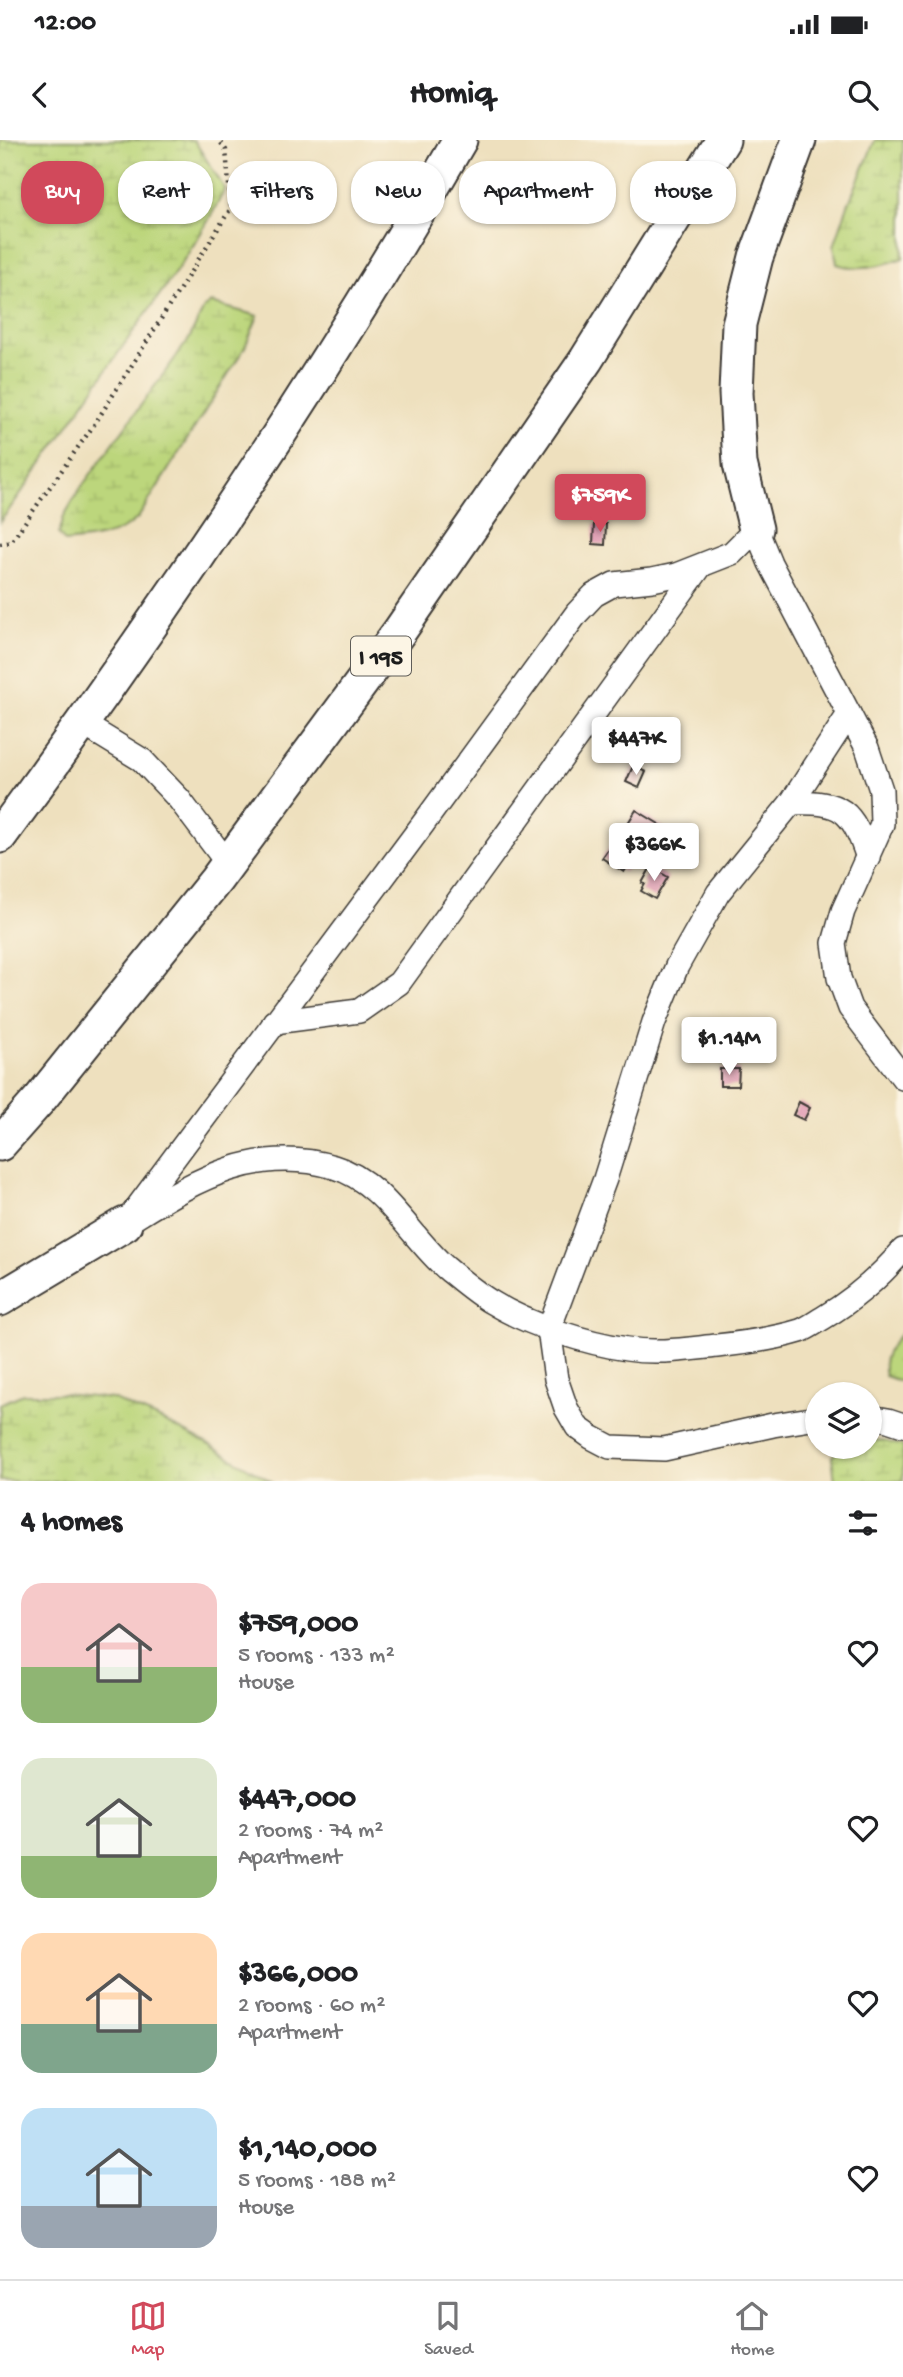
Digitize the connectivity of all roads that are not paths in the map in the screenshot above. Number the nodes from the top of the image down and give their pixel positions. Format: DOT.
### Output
graph roads {
  1 [pos="460,140"];
  2 [pos="723,140"];
  3 [pos="799,140"];
  4 [pos="756,529"];
  5 [pos="700,567"];
  6 [pos="849,714"];
  7 [pos="83,724"];
  8 [pos="791,803"];
  9 [pos="0,836"];
  10 [pos="868,858"];
  11 [pos="228,864"];
  12 [pos="274,1022"];
  13 [pos="903,1078"];
  14 [pos="0,1144"];
  15 [pos="125,1224"];
  16 [pos="903,1250"];
  17 [pos="0,1300"];
  18 [pos="550,1329"];
  19 [pos="882,1419"];
  20 [pos="805,1420"];
  21 [pos="903,1425"];
  1 -- 7 [label="highway"];
  2 -- 11 [label="highway, I 195"];
  3 -- 4 [label="highway"];
  4 -- 5 [label="lane"];
  4 -- 6 [label="lane"];
  5 -- 12 [label="lane"];
  5 -- 12 [label="lane"];
  6 -- 8 [label="lane"];
  6 -- 10 [label="lane"];
  7 -- 9 [label="highway"];
  7 -- 11 [label="lane"];
  8 -- 10 [label="lane"];
  8 -- 18 [label="lane"];
  10 -- 13 [label="lane"];
  11 -- 14 [label="highway, I 195"];
  12 -- 15 [label="lane"];
  15 -- 17 [label="highway"];
  15 -- 18 [label="lane"];
  16 -- 18 [label="lane"];
  18 -- 20 [label="lane"];
  19 -- 21 [label="lane"];
}
